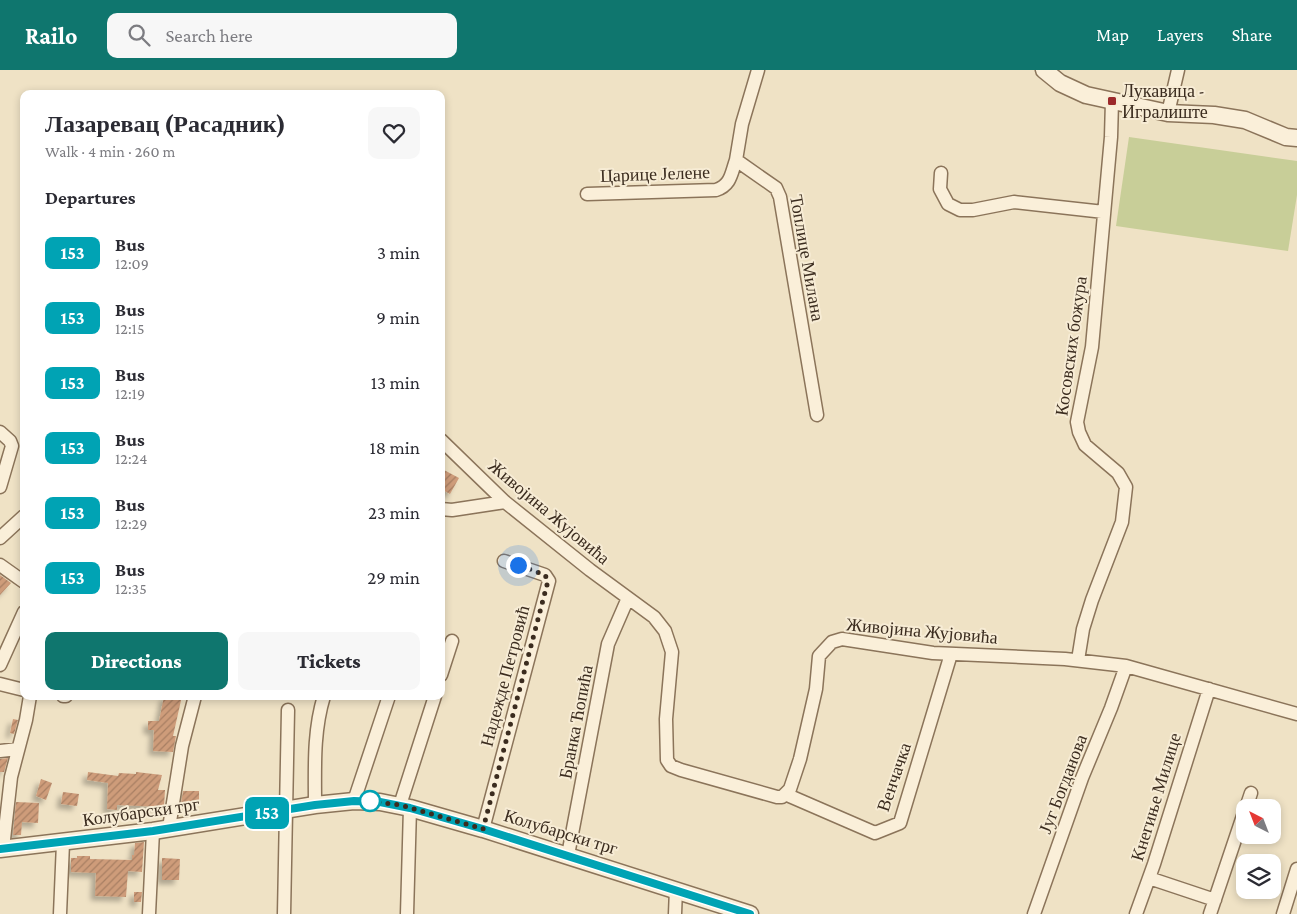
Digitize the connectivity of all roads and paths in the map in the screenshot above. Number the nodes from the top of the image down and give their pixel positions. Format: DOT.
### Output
graph roads {
  1 [pos="758,70"];
  2 [pos="1044,70"];
  3 [pos="1178,70"];
  4 [pos="1112,101"];
  5 [pos="1168,113"];
  6 [pos="1297,138"];
  7 [pos="736,160"];
  8 [pos="941,174"];
  9 [pos="587,194"];
  10 [pos="1104,212"];
  11 [pos="816,415"];
  12 [pos="0,432"];
  13 [pos="445,444"];
  14 [pos="0,487"];
  15 [pos="505,502"];
  16 [pos="445,509"];
  17 [pos="20,520"];
  18 [pos="0,538"];
  19 [pos="504,561"];
  20 [pos="0,565"];
  21 [pos="20,579"];
  22 [pos="628,598"];
  23 [pos="20,621"];
  24 [pos="452,641"];
  25 [pos="951,654"];
  26 [pos="1078,660"];
  27 [pos="445,663"];
  28 [pos="0,665"];
  29 [pos="1126,666"];
  30 [pos="0,684"];
  31 [pos="20,689"];
  32 [pos="1209,689"];
  33 [pos="29,700"];
  34 [pos="194,700"];
  35 [pos="323,700"];
  36 [pos="388,700"];
  37 [pos="433,700"];
  38 [pos="288,710"];
  39 [pos="1297,714"];
  40 [pos="18,749"];
  41 [pos="0,750"];
  42 [pos="1251,793"];
  43 [pos="785,794"];
  44 [pos="1249,799"];
  45 [pos="354,801"];
  46 [pos="315,805"];
  47 [pos="405,806"];
  48 [pos="285,810"];
  49 [pos="483,829"];
  50 [pos="161,830"];
  51 [pos="1236,836"];
  52 [pos="63,842"];
  53 [pos="2,849"];
  54 [pos="568,855"];
  55 [pos="1297,869"];
  56 [pos="1149,878"];
  57 [pos="676,889"];
  58 [pos="1215,900"];
  59 [pos="60,914"];
  60 [pos="150,914"];
  61 [pos="284,914"];
  62 [pos="407,914"];
  63 [pos="674,914"];
  64 [pos="750,914"];
  65 [pos="1034,914"];
  66 [pos="1136,914"];
  67 [pos="1210,914"];
  68 [pos="1283,914"];
  1 -- 7 [label="street"];
  2 -- 4 [label="street"];
  3 -- 5 [label="street"];
  4 -- 5 [label="street"];
  4 -- 10 [label="street, Косовских божура"];
  5 -- 6 [label="street"];
  7 -- 9 [label="street, Царице Јелене"];
  7 -- 11 [label="street, Топлице Милана"];
  8 -- 10 [label="street"];
  10 -- 26 [label="street, Косовских божура"];
  12 -- 14 [label="street"];
  13 -- 15 [label="street, Живојина Жујовића"];
  15 -- 16 [label="street"];
  15 -- 22 [label="street, Живојина Жујовића"];
  17 -- 18 [label="street"];
  19 -- 49 [label="street, Надежде Петровић"];
  20 -- 21 [label="street"];
  22 -- 43 [label="street, Живојина Жујовића"];
  22 -- 54 [label="street, Бранка Ћопића"];
  23 -- 28 [label="street"];
  24 -- 27 [label="street"];
  25 -- 26 [label="street, Живојина Жујовића"];
  25 -- 43 [label="street, Живојина Жујовића"];
  25 -- 43 [label="street, Венчачка"];
  26 -- 29 [label="street, Живојина Жујовића"];
  29 -- 32 [label="street, Живојина Жујовића"];
  29 -- 65 [label="street, Југ Богданова"];
  30 -- 31 [label="street"];
  32 -- 39 [label="street, Живојина Жујовића"];
  32 -- 56 [label="street, Кнегиње Милице"];
  33 -- 40 [label="street"];
  34 -- 50 [label="street"];
  35 -- 46 [label="street"];
  36 -- 45 [label="street"];
  37 -- 47 [label="street"];
  38 -- 48 [label="street"];
  40 -- 41 [label="street"];
  40 -- 53 [label="street"];
  42 -- 44 [label="street"];
  45 -- 46 [label="street, Колубарски трг"];
  45 -- 47 [label="street, Колубарски трг"];
  46 -- 48 [label="street, Колубарски трг"];
  47 -- 49 [label="street, Колубарски трг"];
  47 -- 62 [label="street"];
  48 -- 50 [label="street, Колубарски трг"];
  48 -- 61 [label="street"];
  49 -- 54 [label="street, Колубарски трг"];
  50 -- 52 [label="street, Колубарски трг"];
  50 -- 60 [label="street"];
  51 -- 58 [label="street"];
  52 -- 53 [label="street, Колубарски трг"];
  52 -- 59 [label="street"];
  54 -- 57 [label="street, Колубарски трг"];
  55 -- 68 [label="street"];
  56 -- 58 [label="street"];
  56 -- 66 [label="street, Кнегиње Милице"];
  57 -- 63 [label="street"];
  57 -- 64 [label="street, Колубарски трг"];
  58 -- 67 [label="street"];
}
